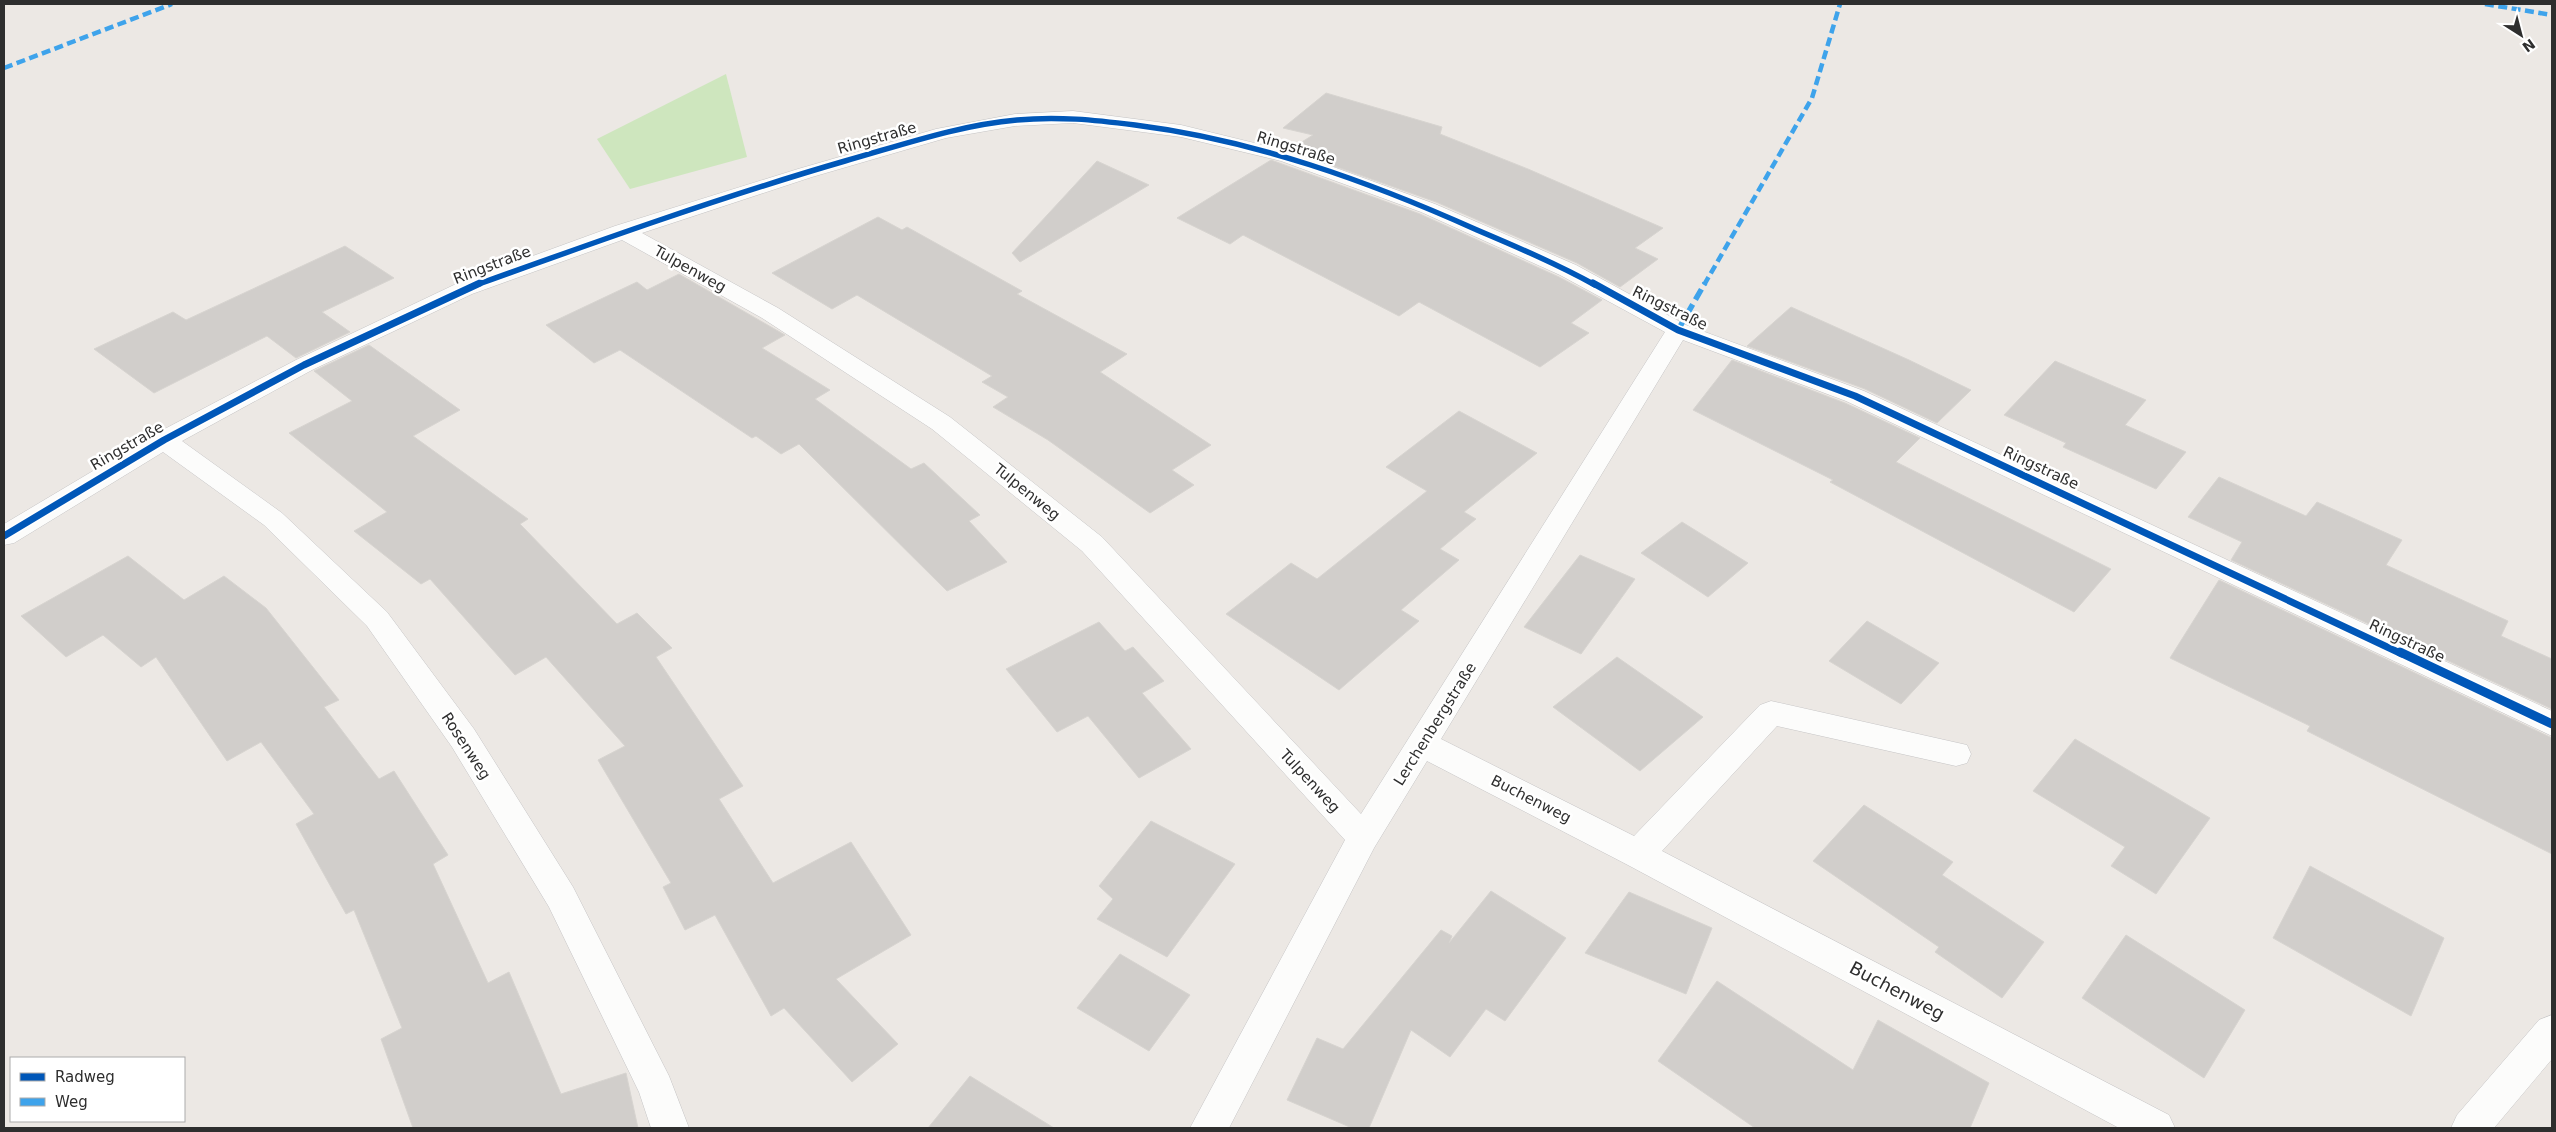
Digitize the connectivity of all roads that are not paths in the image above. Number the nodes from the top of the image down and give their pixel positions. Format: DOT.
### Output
graph roads {
  1 [pos="623,231"];
  2 [pos="1678,330"];
  3 [pos="164,440"];
  4 [pos="4,536"];
  5 [pos="2552,724"];
  6 [pos="1423,744"];
  7 [pos="1956,754"];
  8 [pos="1363,838"];
  9 [pos="1638,854"];
  10 [pos="2552,1032"];
  11 [pos="670,1128"];
  12 [pos="1209,1128"];
  13 [pos="2156,1128"];
  14 [pos="2470,1128"];
  1 -- 2 [label="street, Ringstraße"];
  1 -- 3 [label="street, Ringstraße"];
  1 -- 8 [label="street, Tulpenweg"];
  2 -- 5 [label="street, Ringstraße"];
  2 -- 6 [label="street, Lerchenbergstraße"];
  3 -- 4 [label="street, Ringstraße"];
  3 -- 11 [label="street, Rosenweg"];
  6 -- 8 [label="street, Lerchenbergstraße"];
  6 -- 9 [label="street, Buchenweg"];
  7 -- 9 [label="street"];
  8 -- 12 [label="street, Lerchenbergstraße"];
  9 -- 13 [label="street, Buchenweg"];
  10 -- 14 [label="street"];
}
